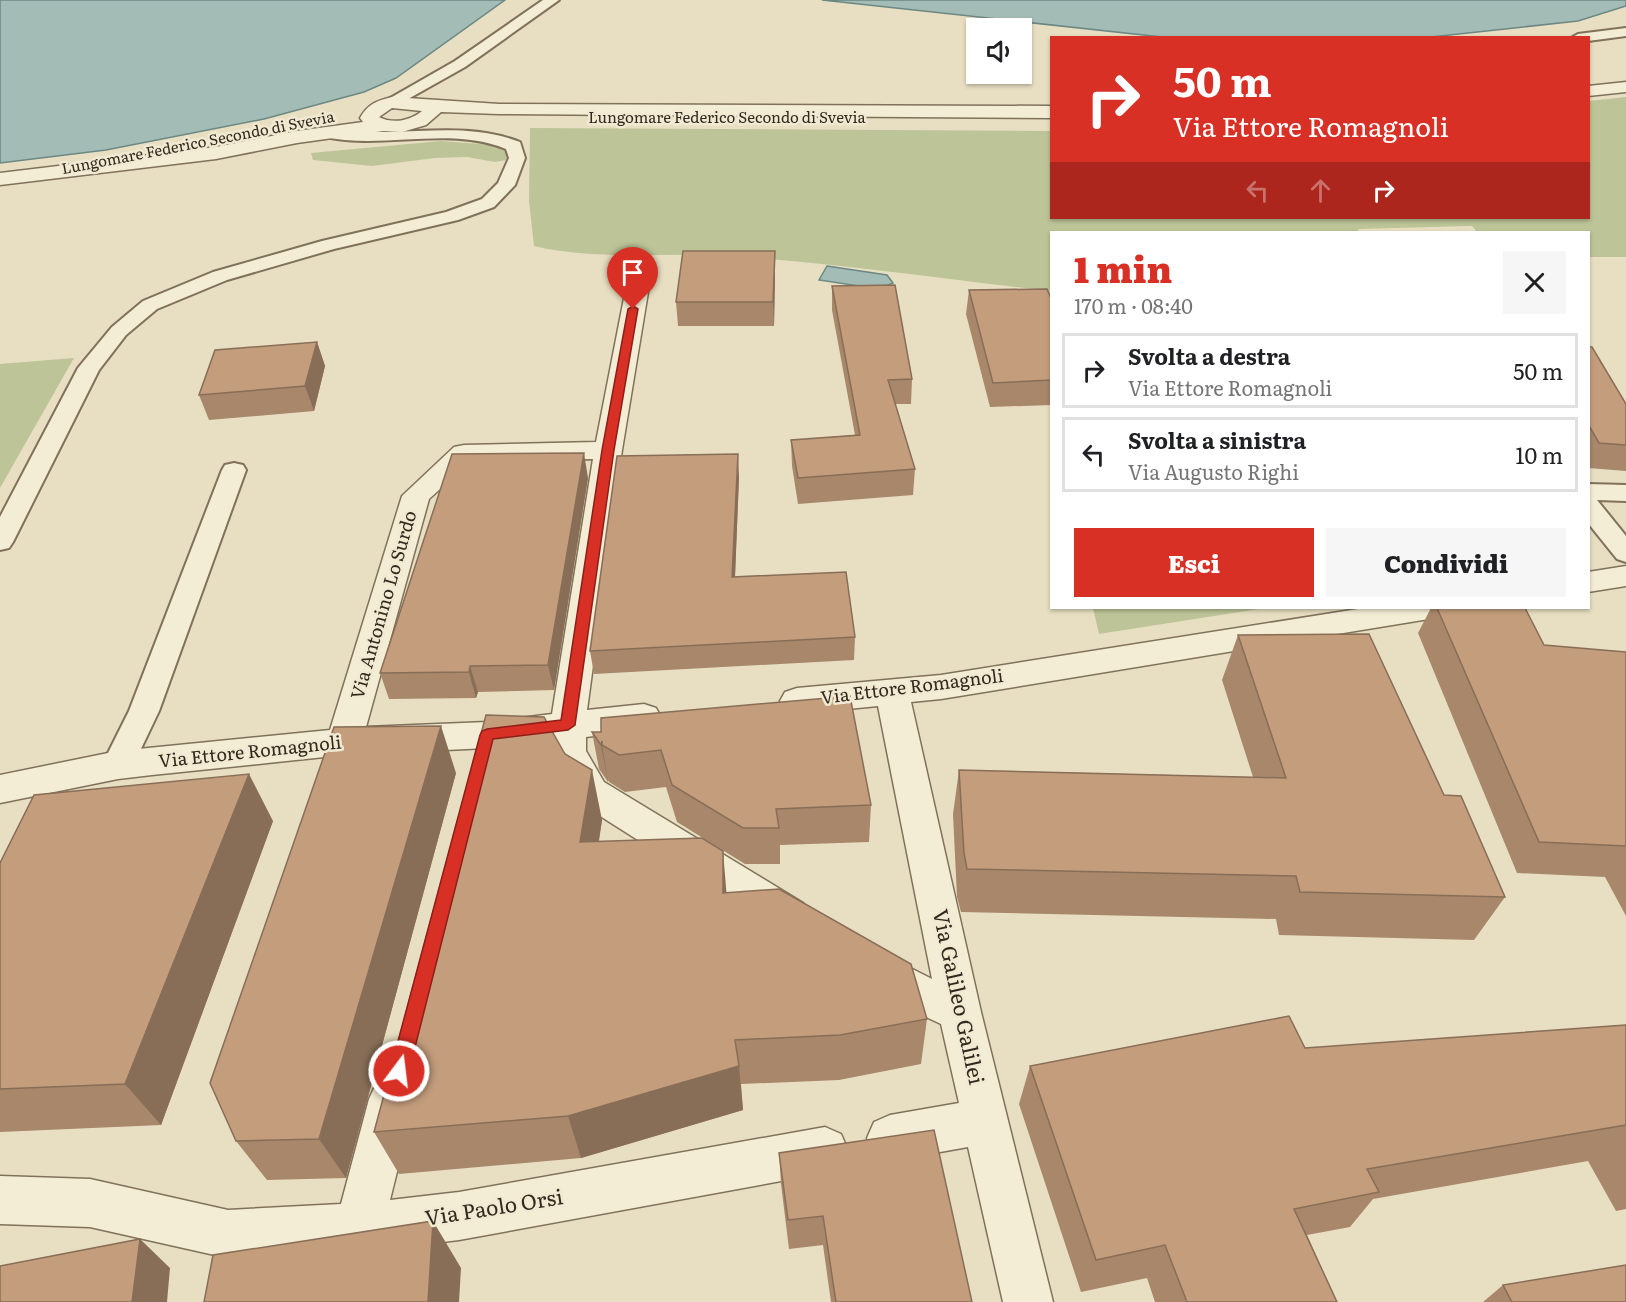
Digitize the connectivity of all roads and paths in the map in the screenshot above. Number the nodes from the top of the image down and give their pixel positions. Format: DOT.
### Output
graph roads {
  1 [pos="552,0"];
  2 [pos="1626,32"];
  3 [pos="1590,36"];
  4 [pos="460,64"];
  5 [pos="1626,87"];
  6 [pos="1590,91"];
  7 [pos="424,104"];
  8 [pos="1050,112"];
  9 [pos="388,116"];
  10 [pos="1050,119"];
  11 [pos="327,133"];
  12 [pos="8,178"];
  13 [pos="642,262"];
  14 [pos="608,450"];
  15 [pos="234,470"];
  16 [pos="1590,492"];
  17 [pos="1626,493"];
  18 [pos="1590,508"];
  19 [pos="0,542"];
  20 [pos="1626,553"];
  21 [pos="1626,576"];
  22 [pos="1590,582"];
  23 [pos="1413,609"];
  24 [pos="1380,611"];
  25 [pos="892,692"];
  26 [pos="765,705"];
  27 [pos="672,714"];
  28 [pos="568,725"];
  29 [pos="344,742"];
  30 [pos="118,765"];
  31 [pos="42,781"];
  32 [pos="0,789"];
  33 [pos="25,821"];
  34 [pos="960,1012"];
  35 [pos="400,1068"];
  36 [pos="986,1121"];
  37 [pos="0,1200"];
  38 [pos="358,1228"];
  39 [pos="1028,1302"];
  1 -- 4 [label="lane"];
  2 -- 3 [label="lane"];
  4 -- 7 [label="lane"];
  4 -- 9 [label="lane"];
  5 -- 6 [label="street"];
  7 -- 8 [label="street, Lungomare Federico Secondo di Svevia"];
  7 -- 9 [label="street, Lungomare Federico Secondo di Svevia"];
  7 -- 9 [label="street"];
  9 -- 10 [label="street, Lungomare Federico Secondo di Svevia"];
  9 -- 11 [label="street, Lungomare Federico Secondo di Svevia"];
  9 -- 12 [label="street, Lungomare Federico Secondo di Svevia"];
  11 -- 12 [label="street, Lungomare Federico Secondo di Svevia"];
  11 -- 19 [label="lane"];
  13 -- 14 [label="street"];
  14 -- 28 [label="street"];
  14 -- 29 [label="street, Via Antonino Lo Surdo"];
  15 -- 30 [label="lane"];
  16 -- 17 [label="lane"];
  18 -- 20 [label="lane"];
  21 -- 22 [label="street"];
  23 -- 24 [label="street, Via Ettore Romagnoli"];
  24 -- 25 [label="street, Via Ettore Romagnoli"];
  25 -- 26 [label="street, Via Ettore Romagnoli"];
  25 -- 34 [label="street, Via Galileo Galilei"];
  27 -- 28 [label="street, Via Ettore Romagnoli"];
  28 -- 29 [label="street, Via Ettore Romagnoli"];
  28 -- 34 [label="street"];
  29 -- 30 [label="street, Via Ettore Romagnoli"];
  30 -- 31 [label="street, Via Ettore Romagnoli"];
  31 -- 32 [label="street, Via Ettore Romagnoli"];
  31 -- 33 [label="street"];
  34 -- 36 [label="street, Via Galileo Galilei"];
  35 -- 38 [label="street"];
  36 -- 38 [label="street, Via Paolo Orsi"];
  36 -- 39 [label="street, Via Galileo Galilei"];
  37 -- 38 [label="street, Via Paolo Orsi"];
}
